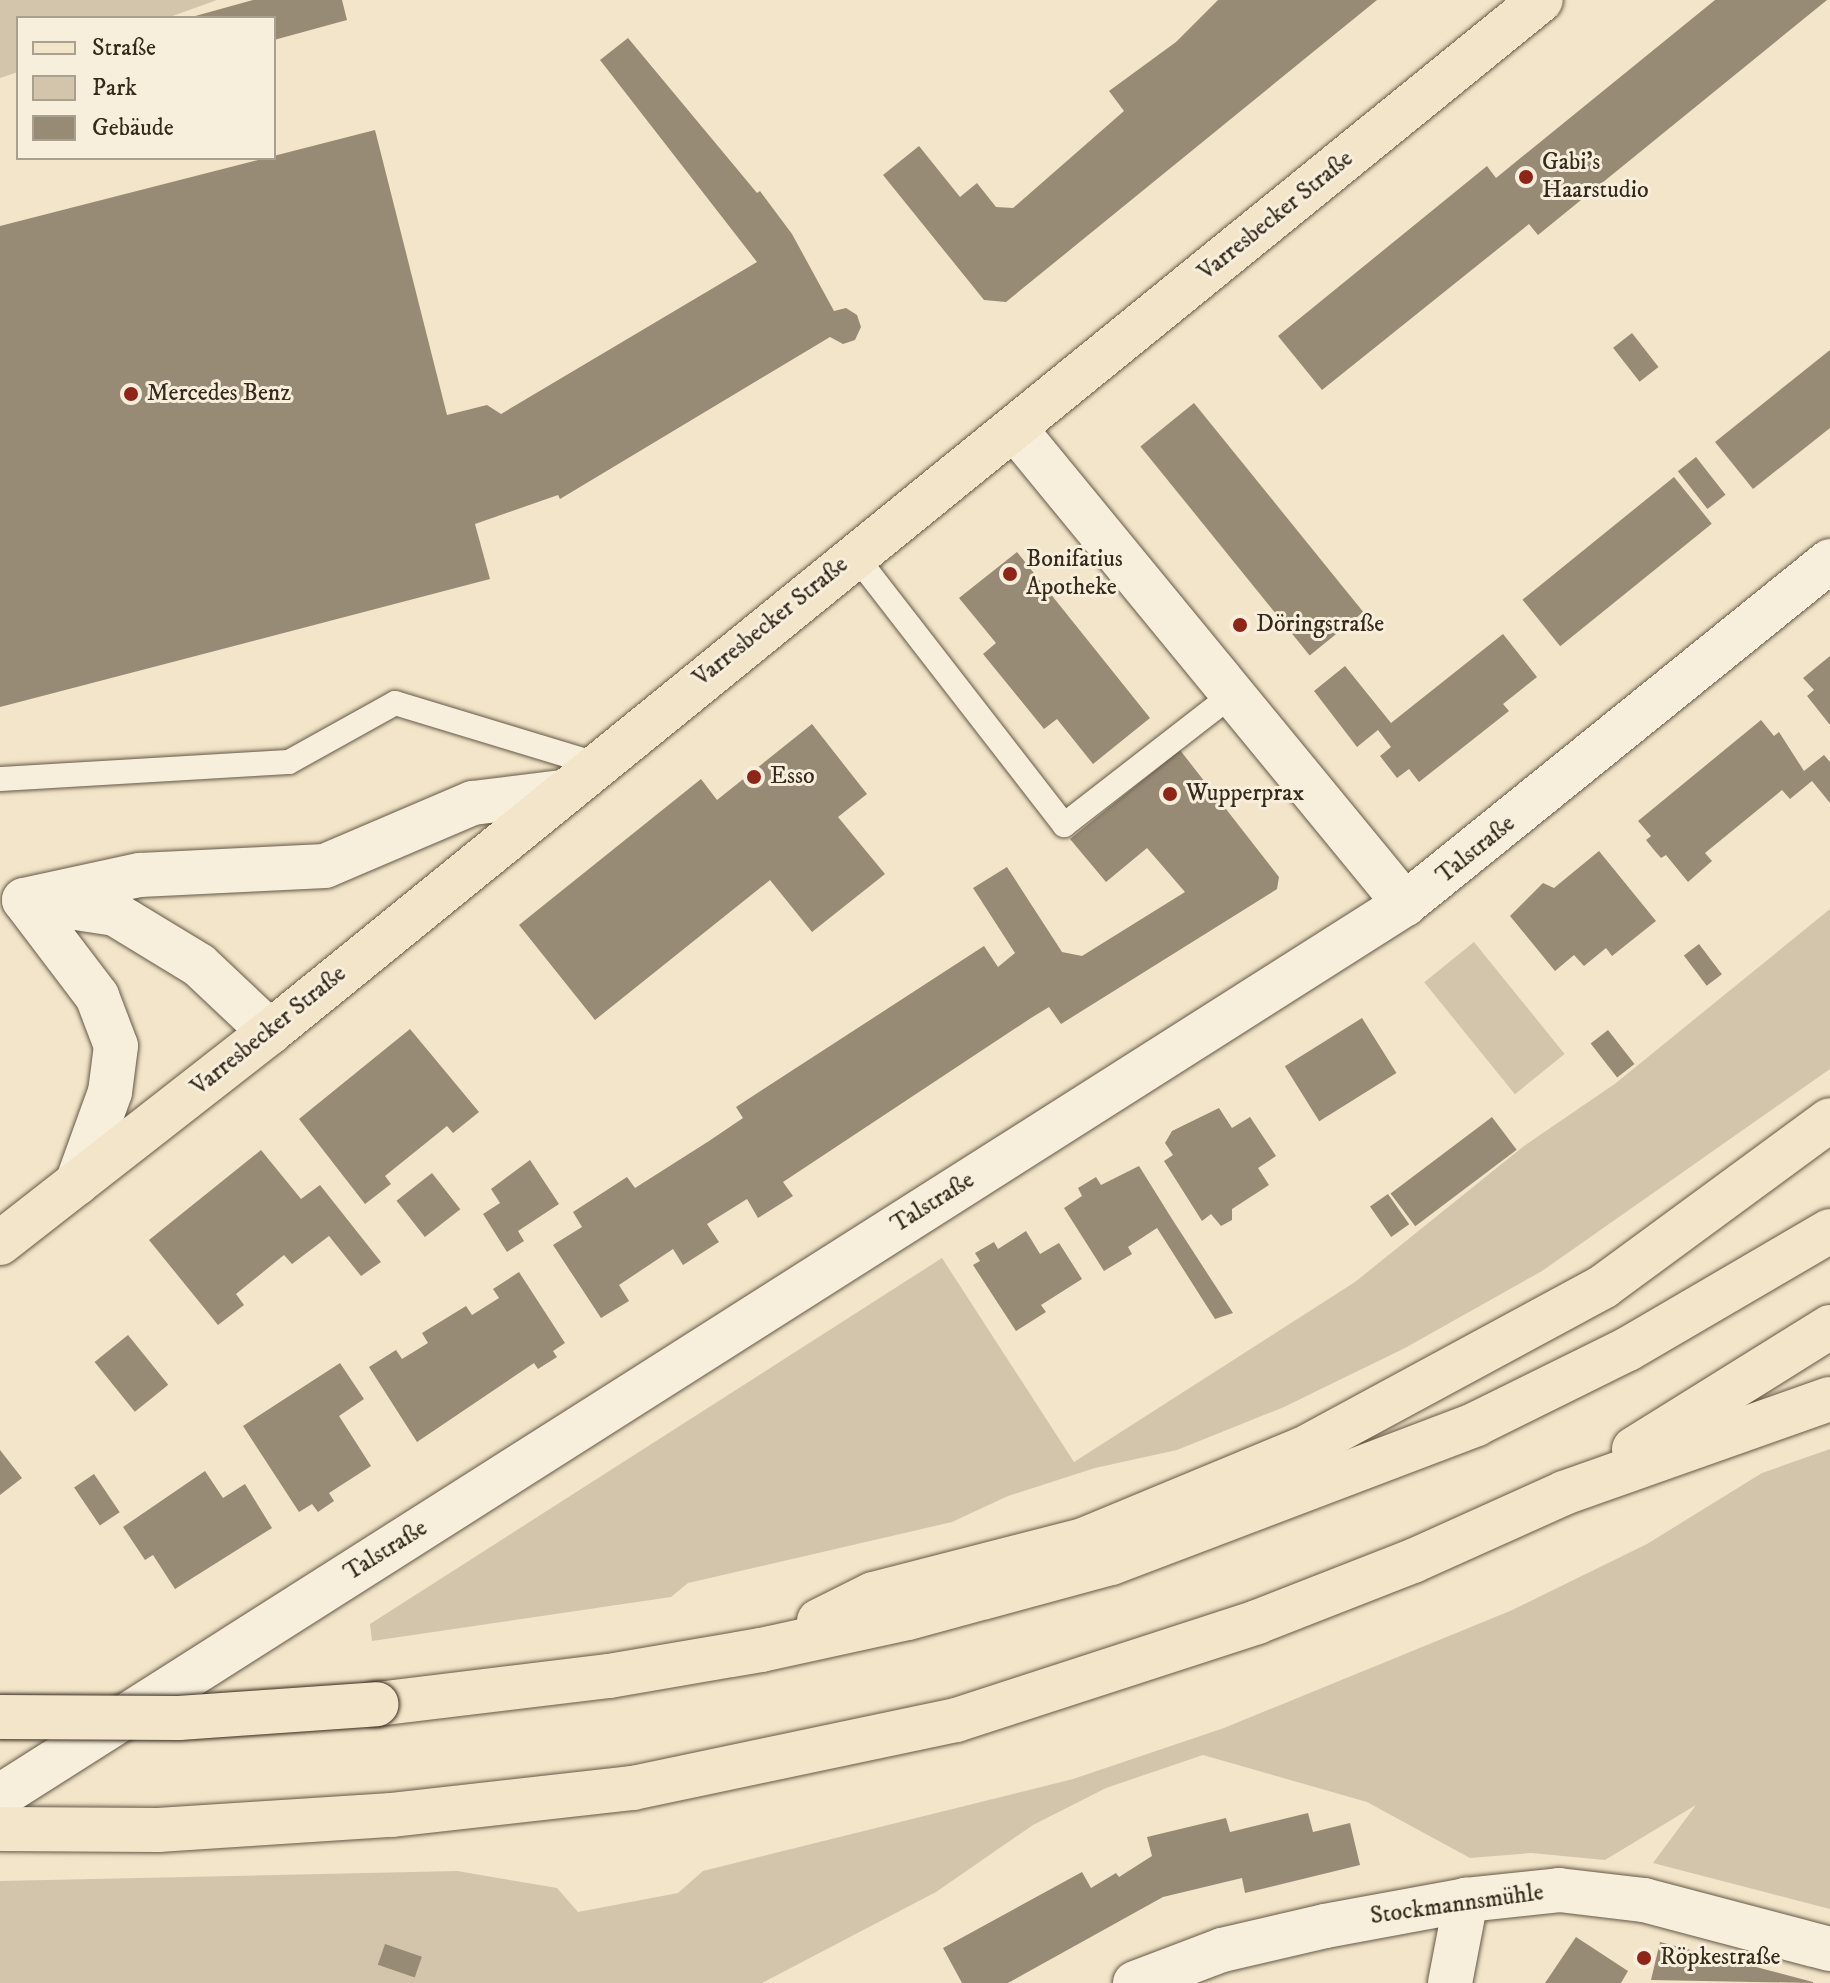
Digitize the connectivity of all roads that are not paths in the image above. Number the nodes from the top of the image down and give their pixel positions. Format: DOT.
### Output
graph roads {
  1 [pos="1541,0"];
  2 [pos="1015,429"];
  3 [pos="854,554"];
  4 [pos="1830,561"];
  5 [pos="1233,694"];
  6 [pos="596,764"];
  7 [pos="0,779"];
  8 [pos="563,792"];
  9 [pos="12,901"];
  10 [pos="1405,904"];
  11 [pos="270,1032"];
  12 [pos="1830,1120"];
  13 [pos="77,1183"];
  14 [pos="1830,1231"];
  15 [pos="0,1243"];
  16 [pos="1830,1327"];
  17 [pos="1830,1399"];
  18 [pos="1564,1493"];
  19 [pos="761,1650"];
  20 [pos="0,1717"];
  21 [pos="0,1796"];
  22 [pos="0,1829"];
  23 [pos="1466,1900"];
  24 [pos="1830,1949"];
  25 [pos="1135,1983"];
  26 [pos="1450,1983"];
  1 -- 2 [label="main road, Varresbecker Straße"];
  2 -- 3 [label="main road, Varresbecker Straße"];
  2 -- 5 [label="street"];
  3 -- 5 [label="lane"];
  3 -- 6 [label="main road, Varresbecker Straße"];
  4 -- 10 [label="street, Talstraße"];
  5 -- 10 [label="street"];
  6 -- 7 [label="lane"];
  6 -- 8 [label="main road, Varresbecker Straße"];
  8 -- 9 [label="street"];
  8 -- 11 [label="main road, Varresbecker Straße"];
  9 -- 11 [label="street"];
  9 -- 13 [label="street"];
  10 -- 21 [label="street, Talstraße"];
  11 -- 13 [label="main road, Varresbecker Straße"];
  12 -- 19 [label="main road"];
  13 -- 15 [label="main road, Varresbecker Straße"];
  14 -- 19 [label="main road"];
  16 -- 18 [label="main road"];
  17 -- 18 [label="main road"];
  18 -- 22 [label="main road"];
  19 -- 20 [label="main road, bridge"];
  23 -- 24 [label="street, Stockmannsmühle"];
  23 -- 25 [label="street, Stockmannsmühle"];
  23 -- 26 [label="street"];
}
